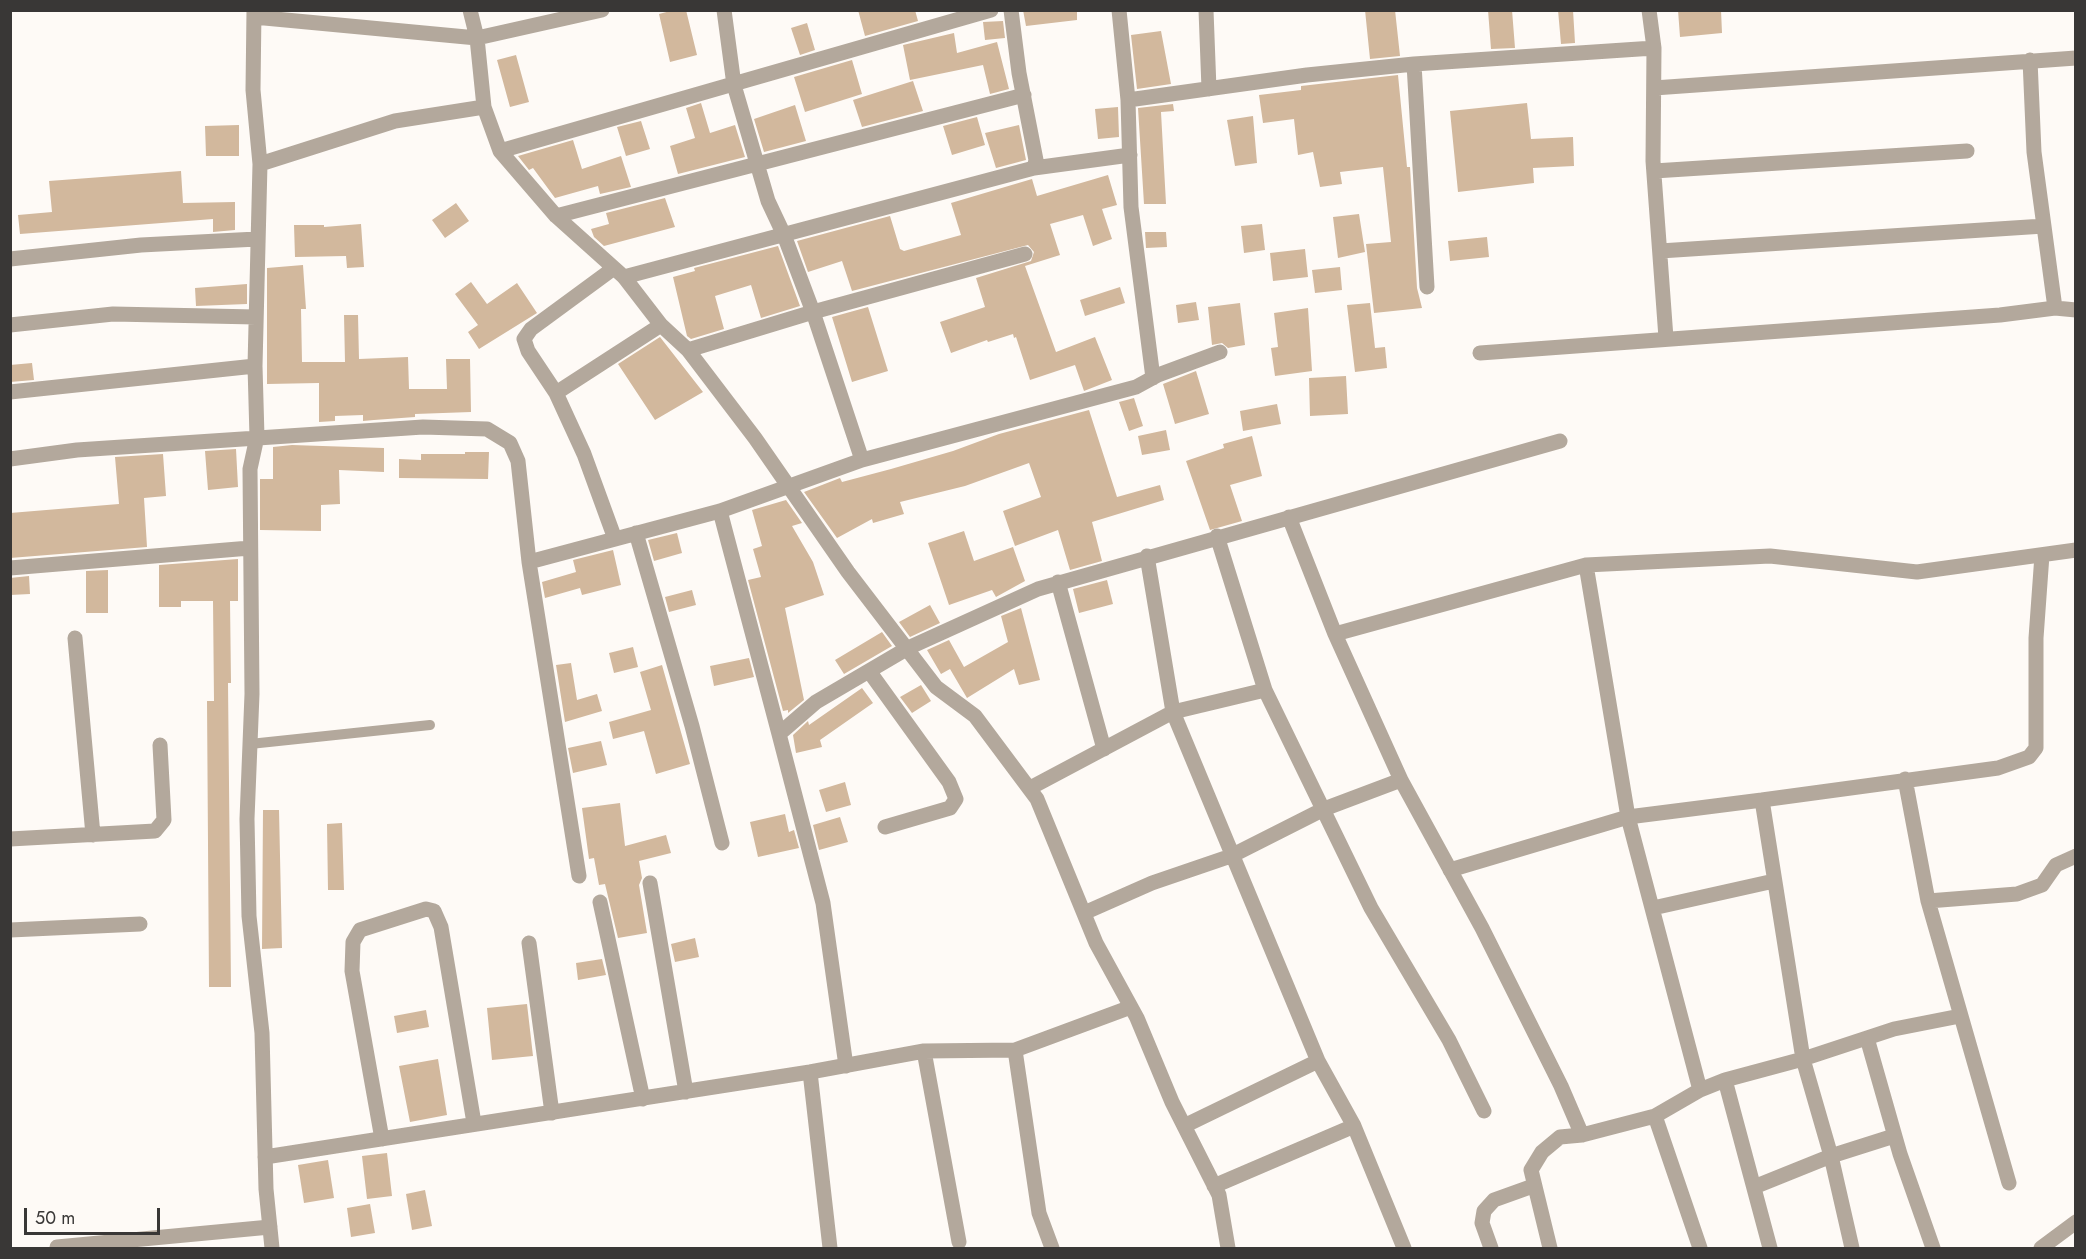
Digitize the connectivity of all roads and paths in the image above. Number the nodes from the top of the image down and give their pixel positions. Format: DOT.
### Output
graph roads {
  1 [pos="470,10"];
  2 [pos="602,10"];
  3 [pos="724,10"];
  4 [pos="991,10"];
  5 [pos="1011,10"];
  6 [pos="1119,10"];
  7 [pos="1206,10"];
  8 [pos="1649,10"];
  9 [pos="254,14"];
  10 [pos="477,39"];
  11 [pos="1654,48"];
  12 [pos="2076,58"];
  13 [pos="2030,60"];
  14 [pos="1414,64"];
  15 [pos="734,85"];
  16 [pos="1654,88"];
  17 [pos="1209,89"];
  18 [pos="1024,95"];
  19 [pos="1128,100"];
  20 [pos="484,107"];
  21 [pos="500,151"];
  22 [pos="1967,151"];
  23 [pos="1130,154"];
  24 [pos="759,162"];
  25 [pos="260,164"];
  26 [pos="1034,168"];
  27 [pos="1654,171"];
  28 [pos="556,216"];
  29 [pos="2044,226"];
  30 [pos="784,235"];
  31 [pos="257,239"];
  32 [pos="1660,251"];
  33 [pos="1025,254"];
  34 [pos="10,259"];
  35 [pos="619,272"];
  36 [pos="1427,286"];
  37 [pos="2055,308"];
  38 [pos="2076,310"];
  39 [pos="813,312"];
  40 [pos="256,316"];
  41 [pos="10,325"];
  42 [pos="661,325"];
  43 [pos="1666,338"];
  44 [pos="688,350"];
  45 [pos="1220,352"];
  46 [pos="1480,353"];
  47 [pos="255,366"];
  48 [pos="1153,378"];
  49 [pos="10,392"];
  50 [pos="556,393"];
  51 [pos="257,437"];
  52 [pos="1560,441"];
  53 [pos="10,459"];
  54 [pos="862,460"];
  55 [pos="788,486"];
  56 [pos="720,511"];
  57 [pos="1289,517"];
  58 [pos="636,533"];
  59 [pos="1216,536"];
  60 [pos="615,539"];
  61 [pos="250,548"];
  62 [pos="2076,550"];
  63 [pos="2042,555"];
  64 [pos="1147,556"];
  65 [pos="529,562"];
  66 [pos="1586,565"];
  67 [pos="10,568"];
  68 [pos="1058,582"];
  69 [pos="1335,634"];
  70 [pos="75,638"];
  71 [pos="908,648"];
  72 [pos="869,671"];
  73 [pos="1265,690"];
  74 [pos="1173,712"];
  75 [pos="430,725"];
  76 [pos="779,734"];
  77 [pos="250,744"];
  78 [pos="160,745"];
  79 [pos="1104,749"];
  80 [pos="1905,779"];
  81 [pos="1401,780"];
  82 [pos="1030,788"];
  83 [pos="1762,800"];
  84 [pos="1324,809"];
  85 [pos="1628,817"];
  86 [pos="885,827"];
  87 [pos="93,835"];
  88 [pos="10,839"];
  89 [pos="722,843"];
  90 [pos="1231,856"];
  91 [pos="2076,856"];
  92 [pos="1450,870"];
  93 [pos="579,876"];
  94 [pos="1774,881"];
  95 [pos="650,883"];
  96 [pos="1929,901"];
  97 [pos="600,902"];
  98 [pos="1653,908"];
  99 [pos="1084,913"];
  100 [pos="140,924"];
  101 [pos="10,930"];
  102 [pos="529,943"];
  103 [pos="1131,1007"];
  104 [pos="1960,1016"];
  105 [pos="1867,1038"];
  106 [pos="1015,1050"];
  107 [pos="924,1051"];
  108 [pos="1803,1059"];
  109 [pos="1318,1062"];
  110 [pos="846,1066"];
  111 [pos="810,1072"];
  112 [pos="1725,1080"];
  113 [pos="1700,1089"];
  114 [pos="686,1092"];
  115 [pos="643,1099"];
  116 [pos="1484,1111"];
  117 [pos="552,1113"];
  118 [pos="1655,1116"];
  119 [pos="474,1123"];
  120 [pos="1184,1126"];
  121 [pos="1354,1126"];
  122 [pos="1582,1135"];
  123 [pos="1894,1136"];
  124 [pos="382,1139"];
  125 [pos="1831,1156"];
  126 [pos="265,1157"];
  127 [pos="2009,1183"];
  128 [pos="1533,1185"];
  129 [pos="1214,1186"];
  130 [pos="1754,1187"];
  131 [pos="2076,1222"];
  132 [pos="270,1227"];
  133 [pos="959,1242"];
  134 [pos="141,1244"];
  135 [pos="57,1247"];
  136 [pos="272,1248"];
  137 [pos="830,1248"];
  138 [pos="1052,1248"];
  139 [pos="1228,1248"];
  140 [pos="1404,1248"];
  141 [pos="1491,1248"];
  142 [pos="1550,1248"];
  143 [pos="1700,1248"];
  144 [pos="1770,1248"];
  145 [pos="1852,1248"];
  146 [pos="1933,1248"];
  147 [pos="2041,1248"];
  1 -- 10 [label="street"];
  2 -- 10 [label="street"];
  3 -- 15 [label="street"];
  4 -- 15 [label="street"];
  5 -- 18 [label="street"];
  6 -- 19 [label="street"];
  7 -- 17 [label="street"];
  8 -- 11 [label="street"];
  9 -- 10 [label="street"];
  9 -- 25 [label="street"];
  10 -- 20 [label="street"];
  11 -- 14 [label="street"];
  11 -- 16 [label="street"];
  12 -- 13 [label="street"];
  13 -- 16 [label="street"];
  13 -- 29 [label="street"];
  14 -- 17 [label="street"];
  14 -- 36 [label="street"];
  15 -- 21 [label="street"];
  15 -- 24 [label="street"];
  16 -- 27 [label="street"];
  17 -- 19 [label="street"];
  18 -- 24 [label="street"];
  18 -- 26 [label="street"];
  19 -- 23 [label="street"];
  20 -- 21 [label="street"];
  20 -- 25 [label="street"];
  21 -- 28 [label="street"];
  22 -- 27 [label="street"];
  23 -- 26 [label="street"];
  23 -- 48 [label="street"];
  24 -- 28 [label="street"];
  24 -- 30 [label="street"];
  25 -- 31 [label="street"];
  26 -- 30 [label="street"];
  27 -- 32 [label="street"];
  28 -- 35 [label="street"];
  29 -- 32 [label="street"];
  29 -- 37 [label="street"];
  30 -- 35 [label="street"];
  30 -- 39 [label="street"];
  31 -- 34 [label="street"];
  31 -- 40 [label="street"];
  32 -- 43 [label="street"];
  33 -- 39 [label="street"];
  35 -- 42 [label="street"];
  35 -- 50 [label="street"];
  37 -- 38 [label="street"];
  37 -- 43 [label="street"];
  39 -- 44 [label="street"];
  39 -- 54 [label="street"];
  40 -- 41 [label="street"];
  40 -- 47 [label="street"];
  42 -- 44 [label="street"];
  42 -- 50 [label="street"];
  43 -- 46 [label="street"];
  44 -- 55 [label="street"];
  45 -- 48 [label="street"];
  47 -- 49 [label="street"];
  47 -- 51 [label="street"];
  48 -- 54 [label="street"];
  50 -- 60 [label="street"];
  51 -- 53 [label="street"];
  51 -- 61 [label="street"];
  51 -- 65 [label="street"];
  52 -- 57 [label="street"];
  54 -- 55 [label="street"];
  55 -- 56 [label="street"];
  55 -- 71 [label="street"];
  56 -- 58 [label="street"];
  56 -- 76 [label="street"];
  57 -- 59 [label="street"];
  57 -- 69 [label="street"];
  58 -- 60 [label="street"];
  58 -- 89 [label="street"];
  59 -- 64 [label="street"];
  59 -- 73 [label="street"];
  60 -- 65 [label="street"];
  61 -- 67 [label="street"];
  61 -- 77 [label="street"];
  62 -- 63 [label="street"];
  63 -- 66 [label="street"];
  63 -- 80 [label="street"];
  64 -- 68 [label="street"];
  64 -- 74 [label="street"];
  65 -- 93 [label="street"];
  66 -- 69 [label="street"];
  66 -- 85 [label="street"];
  68 -- 71 [label="street"];
  68 -- 79 [label="street"];
  69 -- 81 [label="street"];
  70 -- 87 [label="street"];
  71 -- 72 [label="street"];
  71 -- 82 [label="street"];
  72 -- 76 [label="street"];
  72 -- 86 [label="street"];
  73 -- 74 [label="street"];
  73 -- 84 [label="street"];
  74 -- 79 [label="street"];
  74 -- 90 [label="street"];
  75 -- 77 [label="lane"];
  76 -- 110 [label="street"];
  77 -- 126 [label="street"];
  78 -- 87 [label="street"];
  79 -- 82 [label="street"];
  80 -- 83 [label="street"];
  80 -- 96 [label="street"];
  81 -- 84 [label="street"];
  81 -- 92 [label="street"];
  82 -- 99 [label="street"];
  83 -- 85 [label="street"];
  83 -- 94 [label="street"];
  84 -- 90 [label="street"];
  84 -- 116 [label="street"];
  85 -- 92 [label="street"];
  85 -- 98 [label="street"];
  87 -- 88 [label="street"];
  90 -- 99 [label="street"];
  90 -- 109 [label="street"];
  91 -- 96 [label="street"];
  92 -- 122 [label="street"];
  94 -- 98 [label="street"];
  94 -- 108 [label="street"];
  95 -- 114 [label="street"];
  96 -- 104 [label="street"];
  97 -- 115 [label="street"];
  98 -- 113 [label="street"];
  99 -- 103 [label="street"];
  100 -- 101 [label="street"];
  102 -- 117 [label="street"];
  103 -- 106 [label="street"];
  103 -- 120 [label="street"];
  104 -- 105 [label="street"];
  104 -- 127 [label="street"];
  105 -- 108 [label="street"];
  105 -- 123 [label="street"];
  106 -- 107 [label="street"];
  106 -- 138 [label="street"];
  107 -- 110 [label="street"];
  107 -- 133 [label="street"];
  108 -- 112 [label="street"];
  108 -- 125 [label="street"];
  109 -- 120 [label="street"];
  109 -- 121 [label="street"];
  110 -- 111 [label="street"];
  111 -- 114 [label="street"];
  111 -- 137 [label="street"];
  112 -- 113 [label="street"];
  112 -- 130 [label="street"];
  113 -- 118 [label="street"];
  114 -- 115 [label="street"];
  115 -- 117 [label="street"];
  117 -- 119 [label="street"];
  118 -- 122 [label="street"];
  118 -- 143 [label="street"];
  119 -- 124 [label="street"];
  119 -- 124 [label="street"];
  120 -- 129 [label="street"];
  121 -- 129 [label="street"];
  121 -- 140 [label="street"];
  122 -- 128 [label="street"];
  123 -- 125 [label="street"];
  123 -- 146 [label="street"];
  124 -- 126 [label="street"];
  125 -- 130 [label="street"];
  125 -- 145 [label="street"];
  126 -- 132 [label="street"];
  128 -- 141 [label="street"];
  128 -- 142 [label="street"];
  129 -- 139 [label="street"];
  130 -- 144 [label="street"];
  131 -- 147 [label="street"];
  132 -- 134 [label="street"];
  132 -- 136 [label="street"];
  134 -- 135 [label="street"];
}
